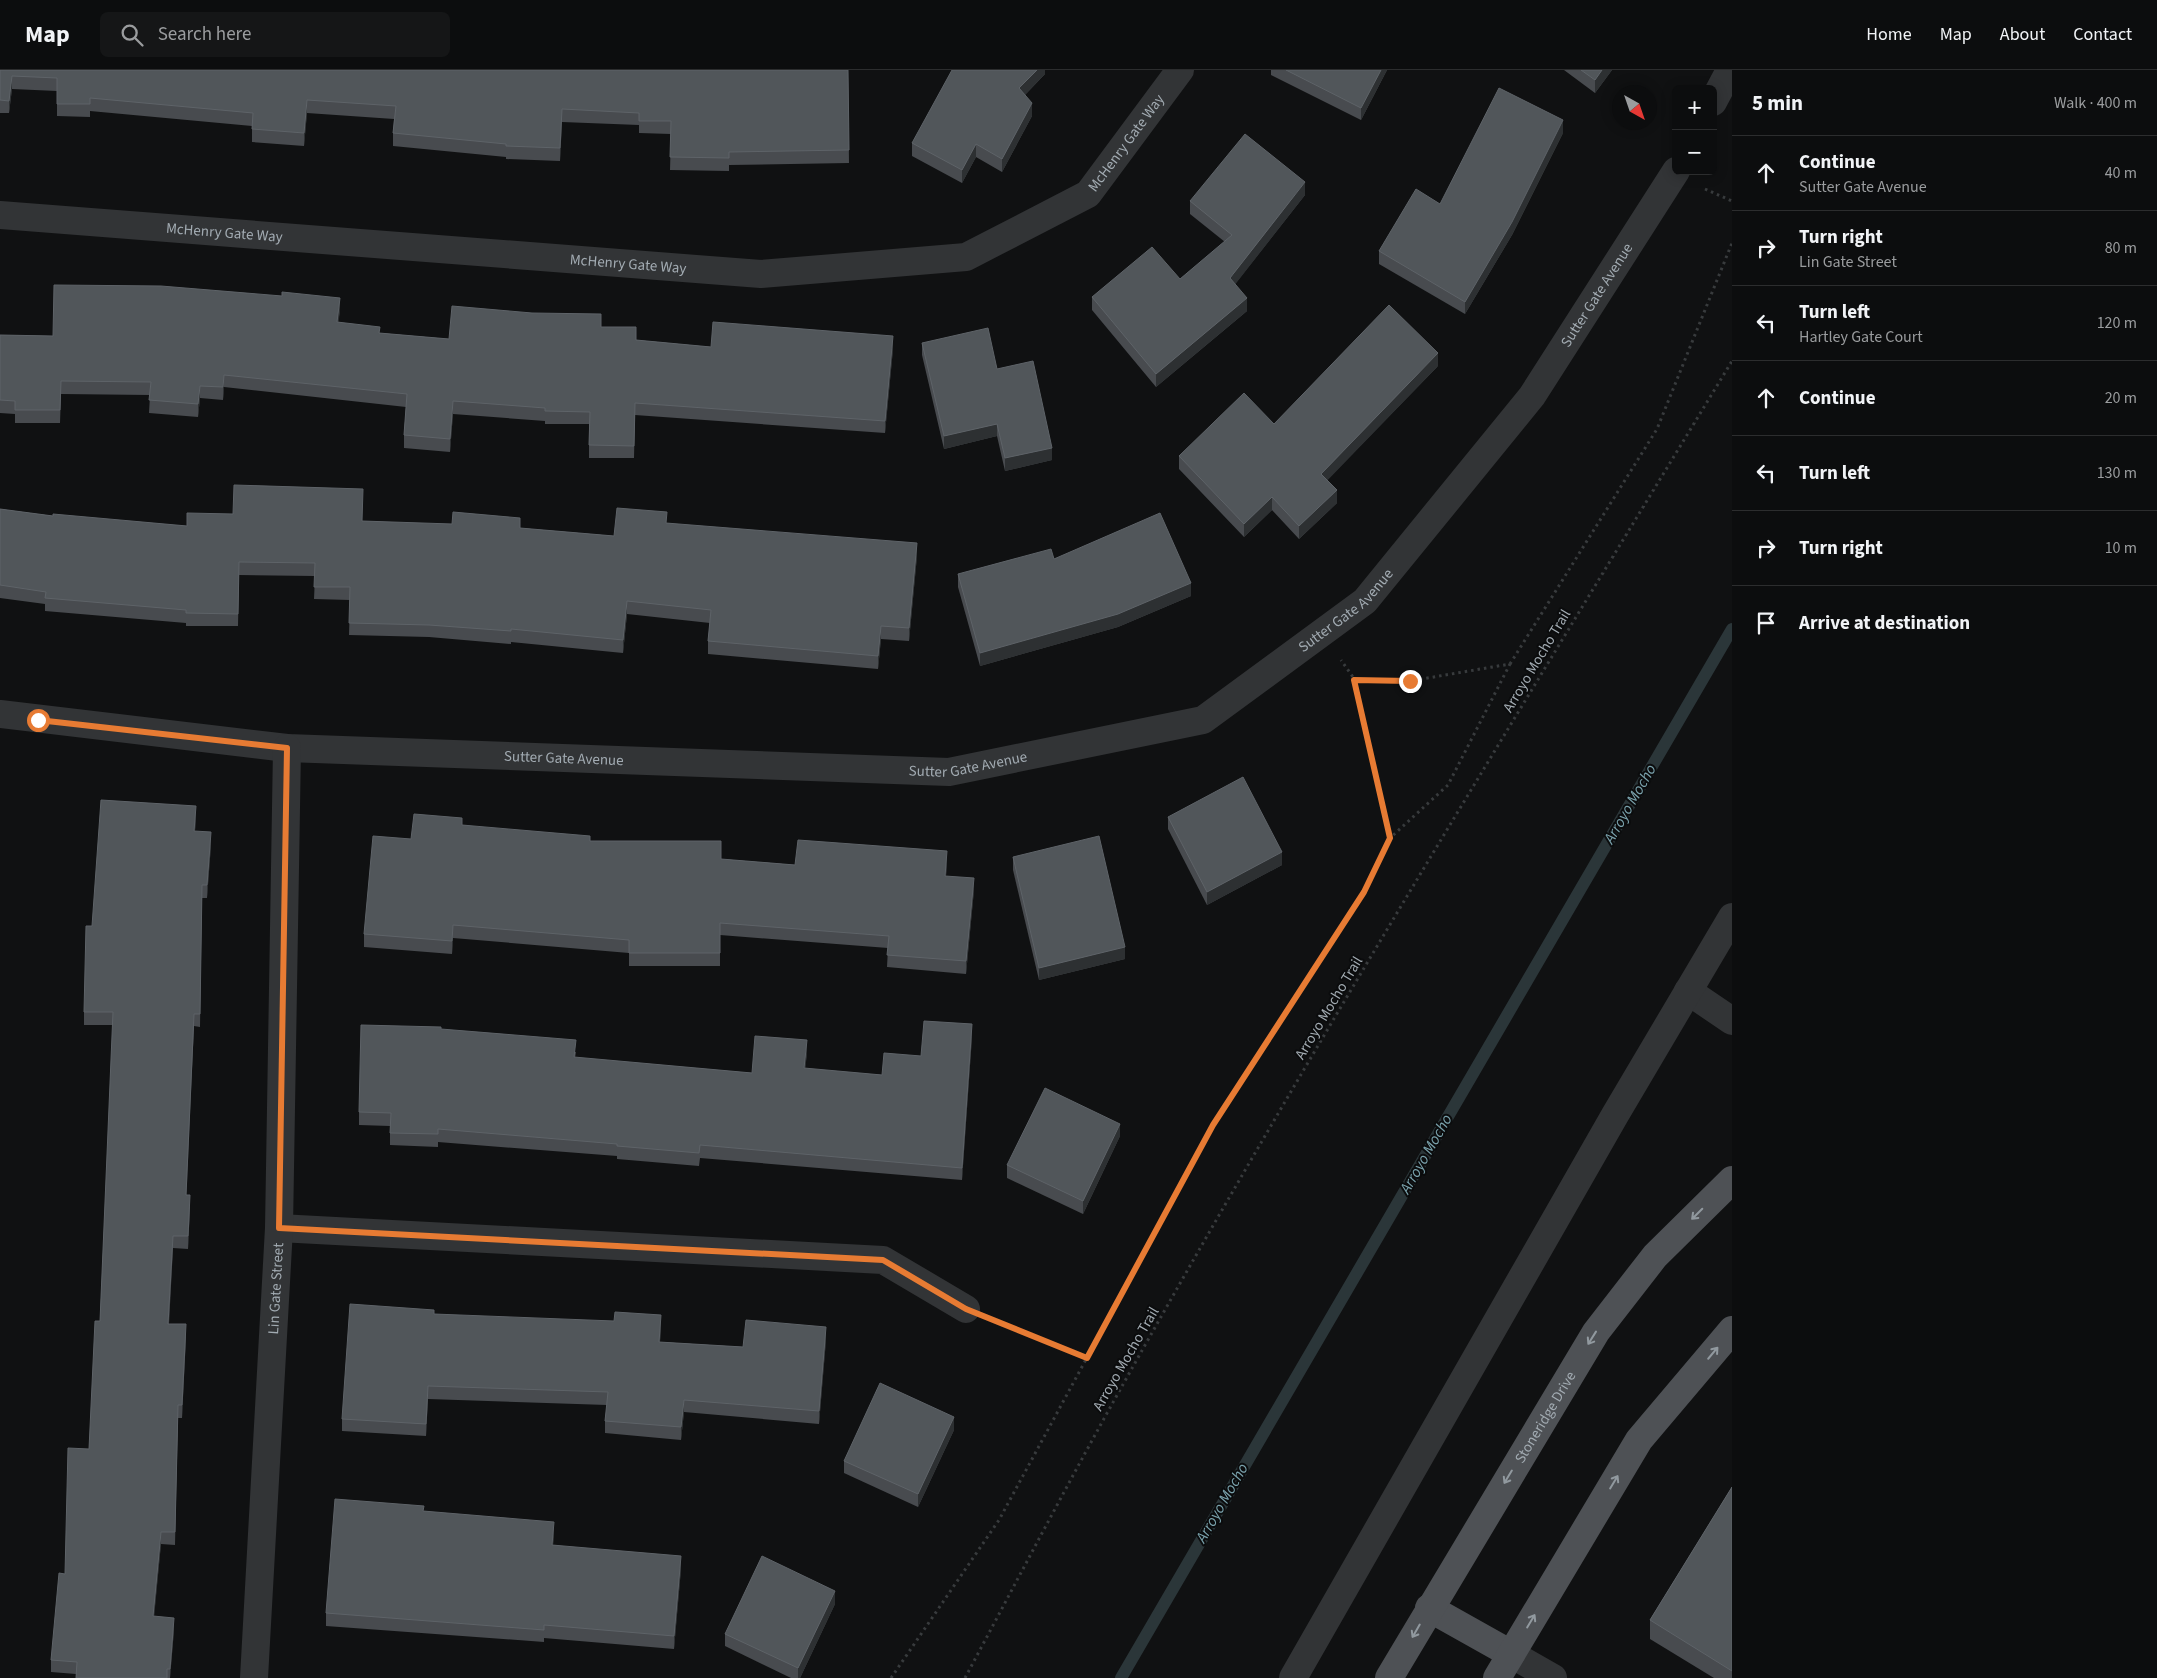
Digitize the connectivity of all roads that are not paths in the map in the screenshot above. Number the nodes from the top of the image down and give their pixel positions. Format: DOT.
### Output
graph roads {
  1 [pos="1180,70"];
  2 [pos="1730,70"];
  3 [pos="1717,94"];
  4 [pos="1673,175"];
  5 [pos="0,215"];
  6 [pos="0,714"];
  7 [pos="287,748"];
  8 [pos="1732,917"];
  9 [pos="1688,991"];
  10 [pos="1732,1021"];
  11 [pos="1732,1180"];
  12 [pos="279,1228"];
  13 [pos="966,1309"];
  14 [pos="1732,1330"];
  15 [pos="1429,1608"];
  16 [pos="1511,1654"];
  17 [pos="254,1678"];
  18 [pos="1294,1678"];
  19 [pos="1389,1678"];
  20 [pos="1497,1678"];
  21 [pos="1553,1678"];
  1 -- 5 [label="street, McHenry Gate Way"];
  2 -- 3 [label="street"];
  4 -- 7 [label="street, Sutter Gate Avenue"];
  6 -- 7 [label="street, Sutter Gate Avenue"];
  7 -- 12 [label="street, Lin Gate Street"];
  8 -- 9 [label="street"];
  9 -- 10 [label="street"];
  9 -- 18 [label="street"];
  11 -- 15 [label="main road, Stoneridge Drive, one-way"];
  12 -- 13 [label="street"];
  12 -- 17 [label="street, Lin Gate Street"];
  16 -- 14 [label="main road, one-way"];
  15 -- 16 [label="main road"];
  15 -- 19 [label="main road, Stoneridge Drive, one-way"];
  16 -- 20 [label="main road"];
  16 -- 21 [label="street"];
}
